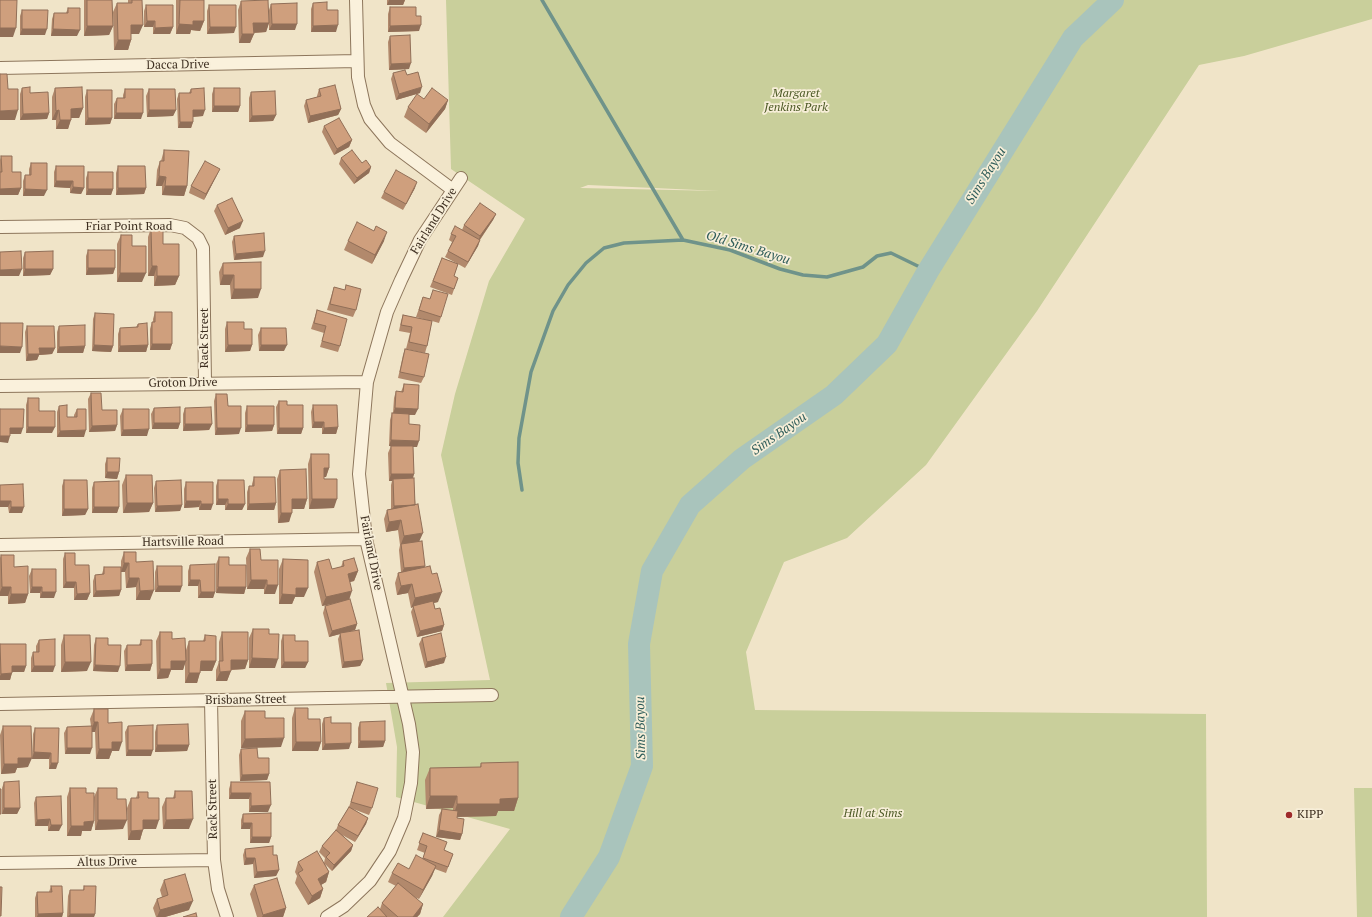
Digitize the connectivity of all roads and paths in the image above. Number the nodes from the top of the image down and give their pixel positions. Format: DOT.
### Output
graph roads {
  1 [pos="356,0"];
  2 [pos="357,61"];
  3 [pos="0,68"];
  4 [pos="461,178"];
  5 [pos="453,190"];
  6 [pos="0,227"];
  7 [pos="204,294"];
  8 [pos="205,382"];
  9 [pos="367,382"];
  10 [pos="0,386"];
  11 [pos="366,539"];
  12 [pos="0,545"];
  13 [pos="492,695"];
  14 [pos="403,697"];
  15 [pos="211,700"];
  16 [pos="0,704"];
  17 [pos="214,860"];
  18 [pos="0,864"];
  19 [pos="227,917"];
  20 [pos="327,917"];
  1 -- 2 [label="street"];
  2 -- 3 [label="street, Dacca Drive"];
  2 -- 5 [label="street"];
  4 -- 5 [label="street, Fairland Drive"];
  5 -- 9 [label="street, Fairland Drive"];
  6 -- 7 [label="street, Friar Point Road"];
  7 -- 8 [label="street, Rack Street"];
  8 -- 9 [label="street, Groton Drive"];
  8 -- 10 [label="street, Groton Drive"];
  9 -- 11 [label="street, Fairland Drive"];
  11 -- 12 [label="street, Hartsville Road"];
  11 -- 14 [label="street, Fairland Drive"];
  13 -- 14 [label="street, Brisbane Street"];
  14 -- 15 [label="street, Brisbane Street"];
  14 -- 20 [label="street, Fairland Drive"];
  15 -- 16 [label="street, Brisbane Street"];
  15 -- 17 [label="street, Rack Street"];
  17 -- 18 [label="street, Altus Drive"];
  17 -- 19 [label="street, Rack Street"];
}
